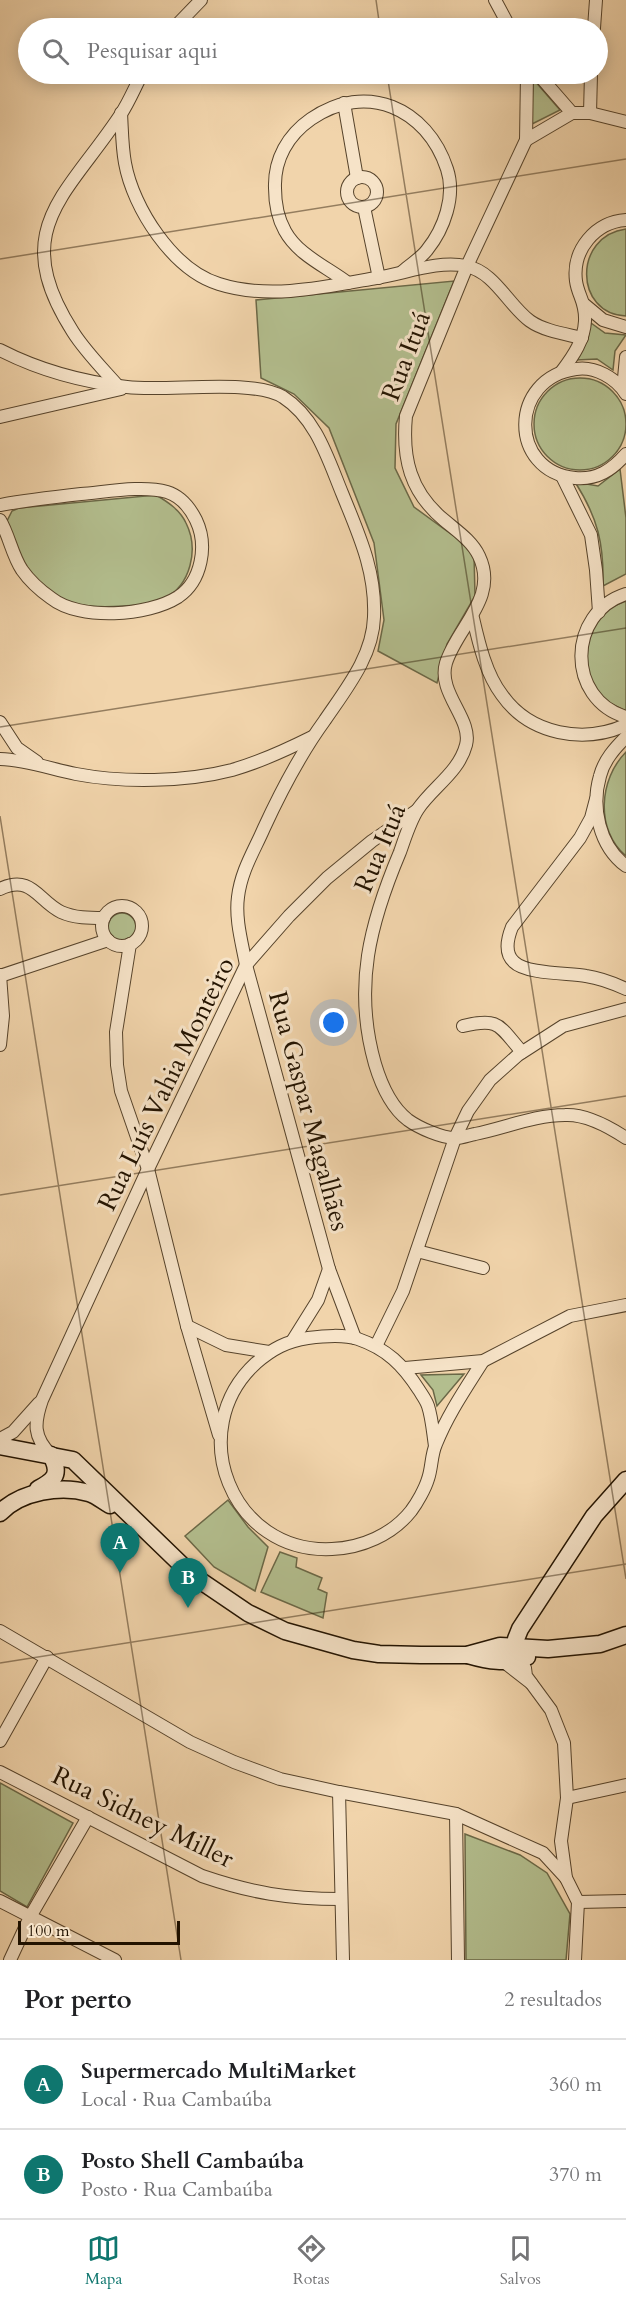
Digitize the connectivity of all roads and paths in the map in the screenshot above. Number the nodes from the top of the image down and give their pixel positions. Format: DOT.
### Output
graph roads {
  1 [pos="201,0"];
  2 [pos="495,0"];
  3 [pos="597,0"];
  4 [pos="184,18"];
  5 [pos="505,18"];
  6 [pos="595,18"];
  7 [pos="137,84"];
  8 [pos="526,84"];
  9 [pos="547,84"];
  10 [pos="591,84"];
  11 [pos="344,102"];
  12 [pos="572,112"];
  13 [pos="121,113"];
  14 [pos="590,113"];
  15 [pos="626,122"];
  16 [pos="526,140"];
  17 [pos="357,177"];
  18 [pos="364,207"];
  19 [pos="626,220"];
  20 [pos="466,266"];
  21 [pos="401,273"];
  22 [pos="379,278"];
  23 [pos="348,283"];
  24 [pos="585,305"];
  25 [pos="626,327"];
  26 [pos="582,338"];
  27 [pos="0,350"];
  28 [pos="626,357"];
  29 [pos="562,371"];
  30 [pos="122,386"];
  31 [pos="624,391"];
  32 [pos="0,417"];
  33 [pos="626,454"];
  34 [pos="562,476"];
  35 [pos="0,505"];
  36 [pos="0,520"];
  37 [pos="626,594"];
  38 [pos="599,612"];
  39 [pos="473,618"];
  40 [pos="626,717"];
  41 [pos="0,722"];
  42 [pos="626,724"];
  43 [pos="312,737"];
  44 [pos="626,737"];
  45 [pos="0,759"];
  46 [pos="40,764"];
  47 [pos="596,799"];
  48 [pos="417,810"];
  49 [pos="626,866"];
  50 [pos="0,889"];
  51 [pos="104,918"];
  52 [pos="108,940"];
  53 [pos="130,944"];
  54 [pos="246,965"];
  55 [pos="0,975"];
  56 [pos="626,989"];
  57 [pos="626,1009"];
  58 [pos="463,1026"];
  59 [pos="0,1045"];
  60 [pos="522,1052"];
  61 [pos="626,1137"];
  62 [pos="455,1138"];
  63 [pos="148,1169"];
  64 [pos="417,1251"];
  65 [pos="483,1268"];
  66 [pos="329,1269"];
  67 [pos="626,1305"];
  68 [pos="187,1326"];
  69 [pos="355,1338"];
  70 [pos="293,1340"];
  71 [pos="376,1346"];
  72 [pos="269,1352"];
  73 [pos="483,1361"];
  74 [pos="405,1368"];
  75 [pos="42,1400"];
  76 [pos="220,1436"];
  77 [pos="0,1439"];
  78 [pos="0,1446"];
  79 [pos="435,1446"];
  80 [pos="51,1455"];
  81 [pos="626,1480"];
  82 [pos="21,1499"];
  83 [pos="0,1513"];
  84 [pos="131,1518"];
  85 [pos="0,1631"];
  86 [pos="626,1635"];
  87 [pos="510,1653"];
  88 [pos="47,1657"];
  89 [pos="0,1741"];
  90 [pos="0,1772"];
  91 [pos="626,1785"];
  92 [pos="339,1792"];
  93 [pos="567,1798"];
  94 [pos="456,1814"];
  95 [pos="88,1817"];
  96 [pos="566,1878"];
  97 [pos="341,1899"];
  98 [pos="0,1901"];
  99 [pos="626,1901"];
  100 [pos="579,1902"];
  101 [pos="30,1917"];
  102 [pos="10,1960"];
  103 [pos="115,1960"];
  104 [pos="343,1960"];
  105 [pos="458,1960"];
  106 [pos="575,1960"];
  1 -- 4 [label="street"];
  2 -- 5 [label="street"];
  3 -- 6 [label="street"];
  7 -- 13 [label="street"];
  8 -- 16 [label="street, Rua Ituá"];
  9 -- 12 [label="street"];
  10 -- 14 [label="street"];
  11 -- 17 [label="street"];
  11 -- 21 [label="street"];
  11 -- 23 [label="street"];
  12 -- 14 [label="street"];
  12 -- 16 [label="street"];
  13 -- 23 [label="street"];
  13 -- 30 [label="street"];
  14 -- 15 [label="street"];
  16 -- 20 [label="street, Rua Ituá"];
  17 -- 18 [label="street"];
  17 -- 18 [label="street"];
  18 -- 22 [label="street"];
  19 -- 24 [label="street"];
  20 -- 21 [label="street"];
  20 -- 26 [label="street"];
  20 -- 39 [label="street, Rua Ituá"];
  21 -- 22 [label="street"];
  22 -- 23 [label="street"];
  24 -- 25 [label="street"];
  24 -- 26 [label="street"];
  26 -- 29 [label="street"];
  27 -- 30 [label="street"];
  28 -- 31 [label="street"];
  29 -- 31 [label="street"];
  29 -- 34 [label="street"];
  30 -- 32 [label="street"];
  30 -- 43 [label="street, Rua Gaspar Magalhães"];
  33 -- 34 [label="street"];
  34 -- 38 [label="street"];
  35 -- 36 [label="street"];
  37 -- 38 [label="street"];
  38 -- 40 [label="street"];
  39 -- 42 [label="street"];
  39 -- 48 [label="street, Rua Ituá"];
  41 -- 46 [label="street"];
  43 -- 46 [label="street"];
  43 -- 54 [label="street, Rua Gaspar Magalhães"];
  44 -- 47 [label="street"];
  45 -- 46 [label="street"];
  47 -- 49 [label="street"];
  47 -- 56 [label="street"];
  48 -- 54 [label="street, Rua Luís Vahia Monteiro"];
  48 -- 62 [label="street, Rua Ituá"];
  50 -- 51 [label="street"];
  51 -- 52 [label="street"];
  51 -- 53 [label="street"];
  52 -- 53 [label="street"];
  52 -- 55 [label="street"];
  53 -- 63 [label="street"];
  54 -- 63 [label="street, Rua Luís Vahia Monteiro"];
  54 -- 66 [label="street, Rua Gaspar Magalhães"];
  55 -- 59 [label="street"];
  57 -- 60 [label="street"];
  58 -- 60 [label="street"];
  60 -- 62 [label="street"];
  61 -- 62 [label="street"];
  62 -- 64 [label="street"];
  63 -- 68 [label="street"];
  63 -- 75 [label="street, Rua Luís Vahia Monteiro"];
  64 -- 65 [label="street"];
  64 -- 71 [label="street"];
  66 -- 69 [label="street, Rua Gaspar Magalhães"];
  66 -- 70 [label="street, Rua Gaspar Magalhães"];
  67 -- 73 [label="street"];
  68 -- 72 [label="street"];
  68 -- 76 [label="street"];
  69 -- 70 [label="street"];
  69 -- 71 [label="street"];
  70 -- 72 [label="street"];
  71 -- 74 [label="street"];
  72 -- 76 [label="street"];
  73 -- 74 [label="street"];
  73 -- 79 [label="street"];
  74 -- 79 [label="street"];
  75 -- 77 [label="street"];
  75 -- 80 [label="street"];
  76 -- 79 [label="street"];
  78 -- 80 [label="street"];
  80 -- 82 [label="street"];
  80 -- 84 [label="street"];
  81 -- 87 [label="street"];
  82 -- 83 [label="street"];
  82 -- 84 [label="street"];
  84 -- 87 [label="street"];
  85 -- 88 [label="street"];
  86 -- 87 [label="street"];
  87 -- 93 [label="street"];
  88 -- 89 [label="street"];
  88 -- 92 [label="street"];
  90 -- 95 [label="street, Rua Sidney Miller"];
  91 -- 93 [label="street"];
  92 -- 94 [label="street"];
  92 -- 97 [label="street"];
  93 -- 96 [label="street"];
  94 -- 96 [label="street"];
  94 -- 105 [label="street"];
  95 -- 97 [label="street, Rua Sidney Miller"];
  95 -- 101 [label="street"];
  96 -- 100 [label="street"];
  97 -- 104 [label="street"];
  98 -- 101 [label="street"];
  99 -- 100 [label="street"];
  100 -- 106 [label="street"];
  101 -- 102 [label="street"];
  101 -- 103 [label="street"];
}
